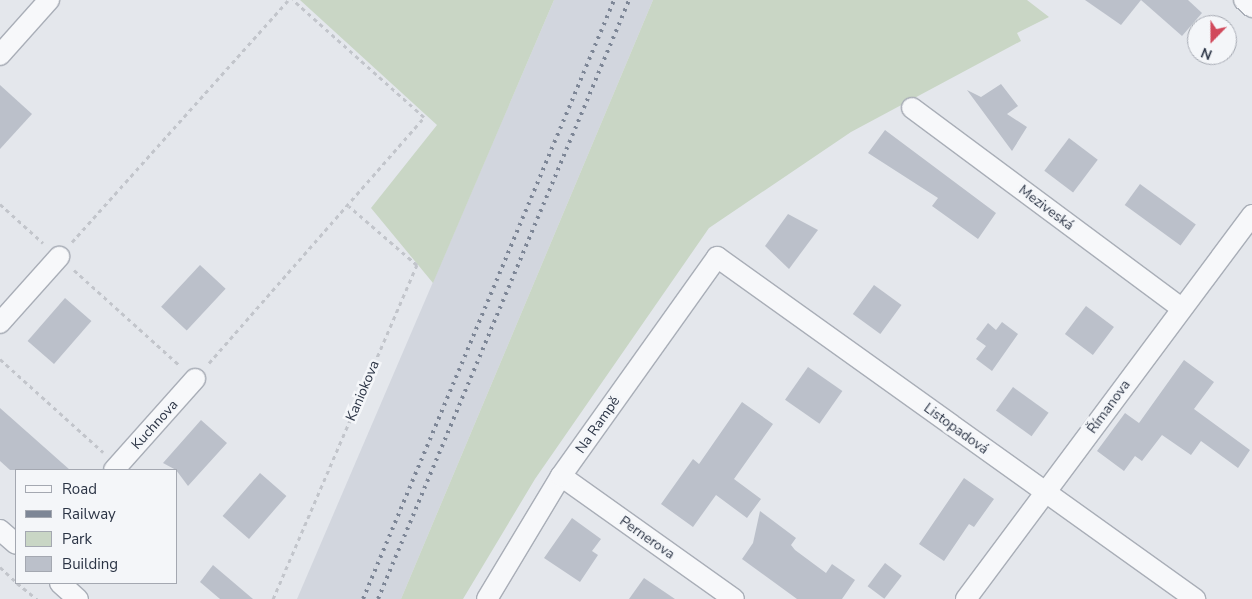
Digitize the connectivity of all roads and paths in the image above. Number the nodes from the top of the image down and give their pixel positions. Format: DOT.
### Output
graph roads {
  1 [pos="49,0"];
  2 [pos="288,0"];
  3 [pos="293,0"];
  4 [pos="1244,0"];
  5 [pos="1252,7"];
  6 [pos="0,55"];
  7 [pos="912,108"];
  8 [pos="0,204"];
  9 [pos="349,206"];
  10 [pos="1252,215"];
  11 [pos="59,257"];
  12 [pos="717,257"];
  13 [pos="1181,308"];
  14 [pos="0,323"];
  15 [pos="0,359"];
  16 [pos="195,380"];
  17 [pos="116,468"];
  18 [pos="561,476"];
  19 [pos="1046,494"];
  20 [pos="0,530"];
  21 [pos="15,543"];
  22 [pos="0,567"];
  23 [pos="15,580"];
  24 [pos="19,584"];
  25 [pos="61,584"];
  26 [pos="37,599"];
  27 [pos="78,599"];
  28 [pos="273,599"];
  29 [pos="487,599"];
  30 [pos="734,599"];
  31 [pos="966,599"];
  32 [pos="1195,599"];
  1 -- 6 [label="street"];
  2 -- 11 [label="path"];
  3 -- 9 [label="path"];
  4 -- 5 [label="street"];
  7 -- 13 [label="street, Meziveská"];
  8 -- 11 [label="path"];
  9 -- 16 [label="path"];
  9 -- 28 [label="path, Kaniokova"];
  10 -- 13 [label="street, Římanova"];
  11 -- 14 [label="street"];
  11 -- 16 [label="path"];
  12 -- 18 [label="street, Na Rampě"];
  12 -- 19 [label="street, Listopadová"];
  13 -- 19 [label="street, Římanova"];
  15 -- 17 [label="path"];
  16 -- 17 [label="street, Kuchnova"];
  18 -- 29 [label="street, Na Rampě"];
  18 -- 30 [label="street, Pernerova"];
  19 -- 31 [label="street, Římanova"];
  19 -- 32 [label="street, Listopadová"];
  20 -- 21 [label="street"];
  22 -- 23 [label="path"];
  24 -- 26 [label="path"];
  25 -- 27 [label="street"];
}
